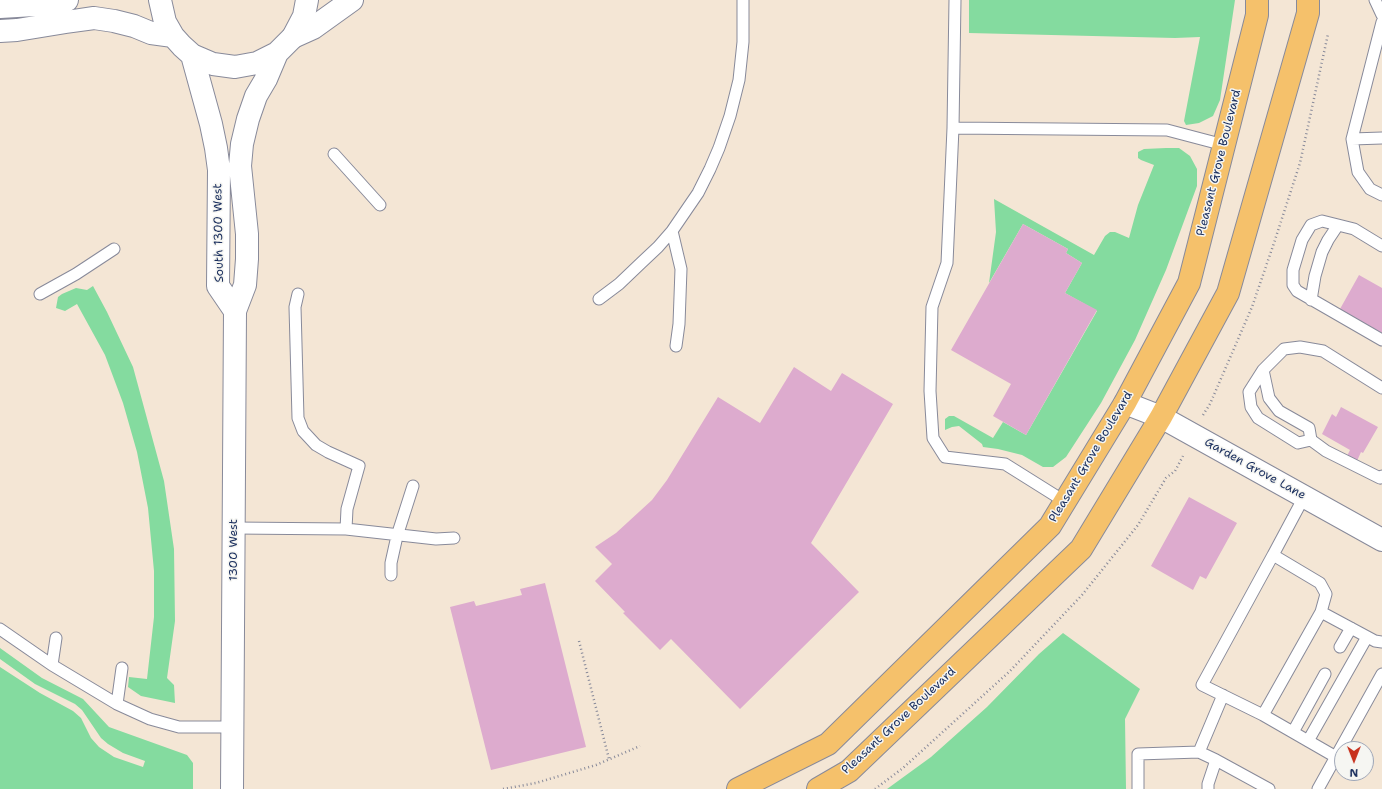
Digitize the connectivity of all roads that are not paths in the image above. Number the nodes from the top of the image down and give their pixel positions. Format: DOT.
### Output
graph roads {
  1 [pos="67,0"];
  2 [pos="160,0"];
  3 [pos="307,0"];
  4 [pos="352,0"];
  5 [pos="743,0"];
  6 [pos="955,0"];
  7 [pos="1257,0"];
  8 [pos="1308,0"];
  9 [pos="1375,0"];
  10 [pos="0,7"];
  11 [pos="1382,15"];
  12 [pos="1382,22"];
  13 [pos="0,31"];
  14 [pos="173,36"];
  15 [pos="293,37"];
  16 [pos="277,53"];
  17 [pos="192,55"];
  18 [pos="954,128"];
  19 [pos="1382,138"];
  20 [pos="1352,139"];
  21 [pos="1224,145"];
  22 [pos="334,154"];
  23 [pos="1382,195"];
  24 [pos="380,205"];
  25 [pos="1338,225"];
  26 [pos="672,230"];
  27 [pos="1382,246"];
  28 [pos="114,249"];
  29 [pos="40,294"];
  30 [pos="298,294"];
  31 [pos="600,299"];
  32 [pos="1311,300"];
  33 [pos="235,311"];
  34 [pos="1382,340"];
  35 [pos="676,346"];
  36 [pos="1263,370"];
  37 [pos="1382,388"];
  38 [pos="1125,403"];
  39 [pos="1162,417"];
  40 [pos="1311,440"];
  41 [pos="1382,476"];
  42 [pos="413,486"];
  43 [pos="1304,496"];
  44 [pos="1064,501"];
  45 [pos="234,528"];
  46 [pos="346,529"];
  47 [pos="398,536"];
  48 [pos="454,538"];
  49 [pos="1382,540"];
  50 [pos="1273,555"];
  51 [pos="391,575"];
  52 [pos="1321,612"];
  53 [pos="1351,628"];
  54 [pos="0,629"];
  55 [pos="1367,637"];
  56 [pos="56,638"];
  57 [pos="1382,642"];
  58 [pos="1340,647"];
  59 [pos="52,665"];
  60 [pos="122,668"];
  61 [pos="1325,674"];
  62 [pos="1382,674"];
  63 [pos="1223,695"];
  64 [pos="117,704"];
  65 [pos="1263,715"];
  66 [pos="232,727"];
  67 [pos="1293,732"];
  68 [pos="1308,741"];
  69 [pos="1345,741"];
  70 [pos="1199,752"];
  71 [pos="1334,756"];
  72 [pos="1216,760"];
  73 [pos="1334,761"];
  74 [pos="232,789"];
  75 [pos="738,789"];
  76 [pos="818,789"];
  77 [pos="1138,789"];
  78 [pos="1208,789"];
  79 [pos="1269,789"];
  80 [pos="1318,789"];
  1 -- 10 [label="street"];
  2 -- 14 [label="street"];
  3 -- 15 [label="street"];
  4 -- 15 [label="street"];
  5 -- 26 [label="lane"];
  6 -- 18 [label="lane"];
  7 -- 21 [label="main road, Pleasant Grove Boulevard"];
  8 -- 39 [label="main road, Pleasant Grove Boulevard"];
  9 -- 11 [label="lane"];
  12 -- 20 [label="lane"];
  13 -- 14 [label="street"];
  14 -- 17 [label="street"];
  15 -- 16 [label="street"];
  16 -- 17 [label="street"];
  16 -- 33 [label="street, South 1300 West"];
  17 -- 33 [label="street, South 1300 West"];
  18 -- 21 [label="lane"];
  18 -- 44 [label="lane"];
  19 -- 20 [label="lane"];
  20 -- 23 [label="lane"];
  21 -- 38 [label="main road, Pleasant Grove Boulevard"];
  22 -- 24 [label="lane"];
  25 -- 27 [label="lane"];
  25 -- 32 [label="lane"];
  25 -- 32 [label="lane"];
  26 -- 31 [label="lane"];
  26 -- 35 [label="lane"];
  28 -- 29 [label="lane"];
  30 -- 46 [label="lane"];
  32 -- 34 [label="lane"];
  33 -- 45 [label="street, 1300 West"];
  36 -- 37 [label="lane"];
  36 -- 40 [label="lane"];
  36 -- 40 [label="lane"];
  38 -- 39 [label="street, Garden Grove Lane"];
  38 -- 44 [label="main road, Pleasant Grove Boulevard"];
  39 -- 43 [label="street, Garden Grove Lane"];
  39 -- 76 [label="main road, Pleasant Grove Boulevard"];
  40 -- 41 [label="lane"];
  42 -- 47 [label="lane"];
  43 -- 49 [label="street, Garden Grove Lane"];
  43 -- 50 [label="lane"];
  44 -- 75 [label="main road, Pleasant Grove Boulevard"];
  45 -- 46 [label="lane"];
  45 -- 66 [label="street, 1300 West"];
  46 -- 47 [label="lane"];
  47 -- 48 [label="lane"];
  47 -- 51 [label="lane"];
  50 -- 52 [label="lane"];
  50 -- 63 [label="lane"];
  52 -- 53 [label="lane"];
  52 -- 65 [label="lane"];
  53 -- 55 [label="lane"];
  53 -- 58 [label="lane"];
  54 -- 59 [label="lane"];
  55 -- 57 [label="lane"];
  55 -- 68 [label="lane"];
  56 -- 59 [label="lane"];
  59 -- 64 [label="lane"];
  60 -- 64 [label="lane"];
  61 -- 67 [label="lane"];
  62 -- 69 [label="lane"];
  63 -- 65 [label="lane"];
  63 -- 70 [label="lane"];
  64 -- 66 [label="lane"];
  65 -- 67 [label="lane"];
  66 -- 74 [label="street, 1300 West"];
  67 -- 68 [label="lane"];
  68 -- 71 [label="lane"];
  70 -- 72 [label="lane"];
  70 -- 77 [label="lane"];
  72 -- 78 [label="lane"];
  72 -- 79 [label="lane"];
  73 -- 80 [label="lane"];
}
